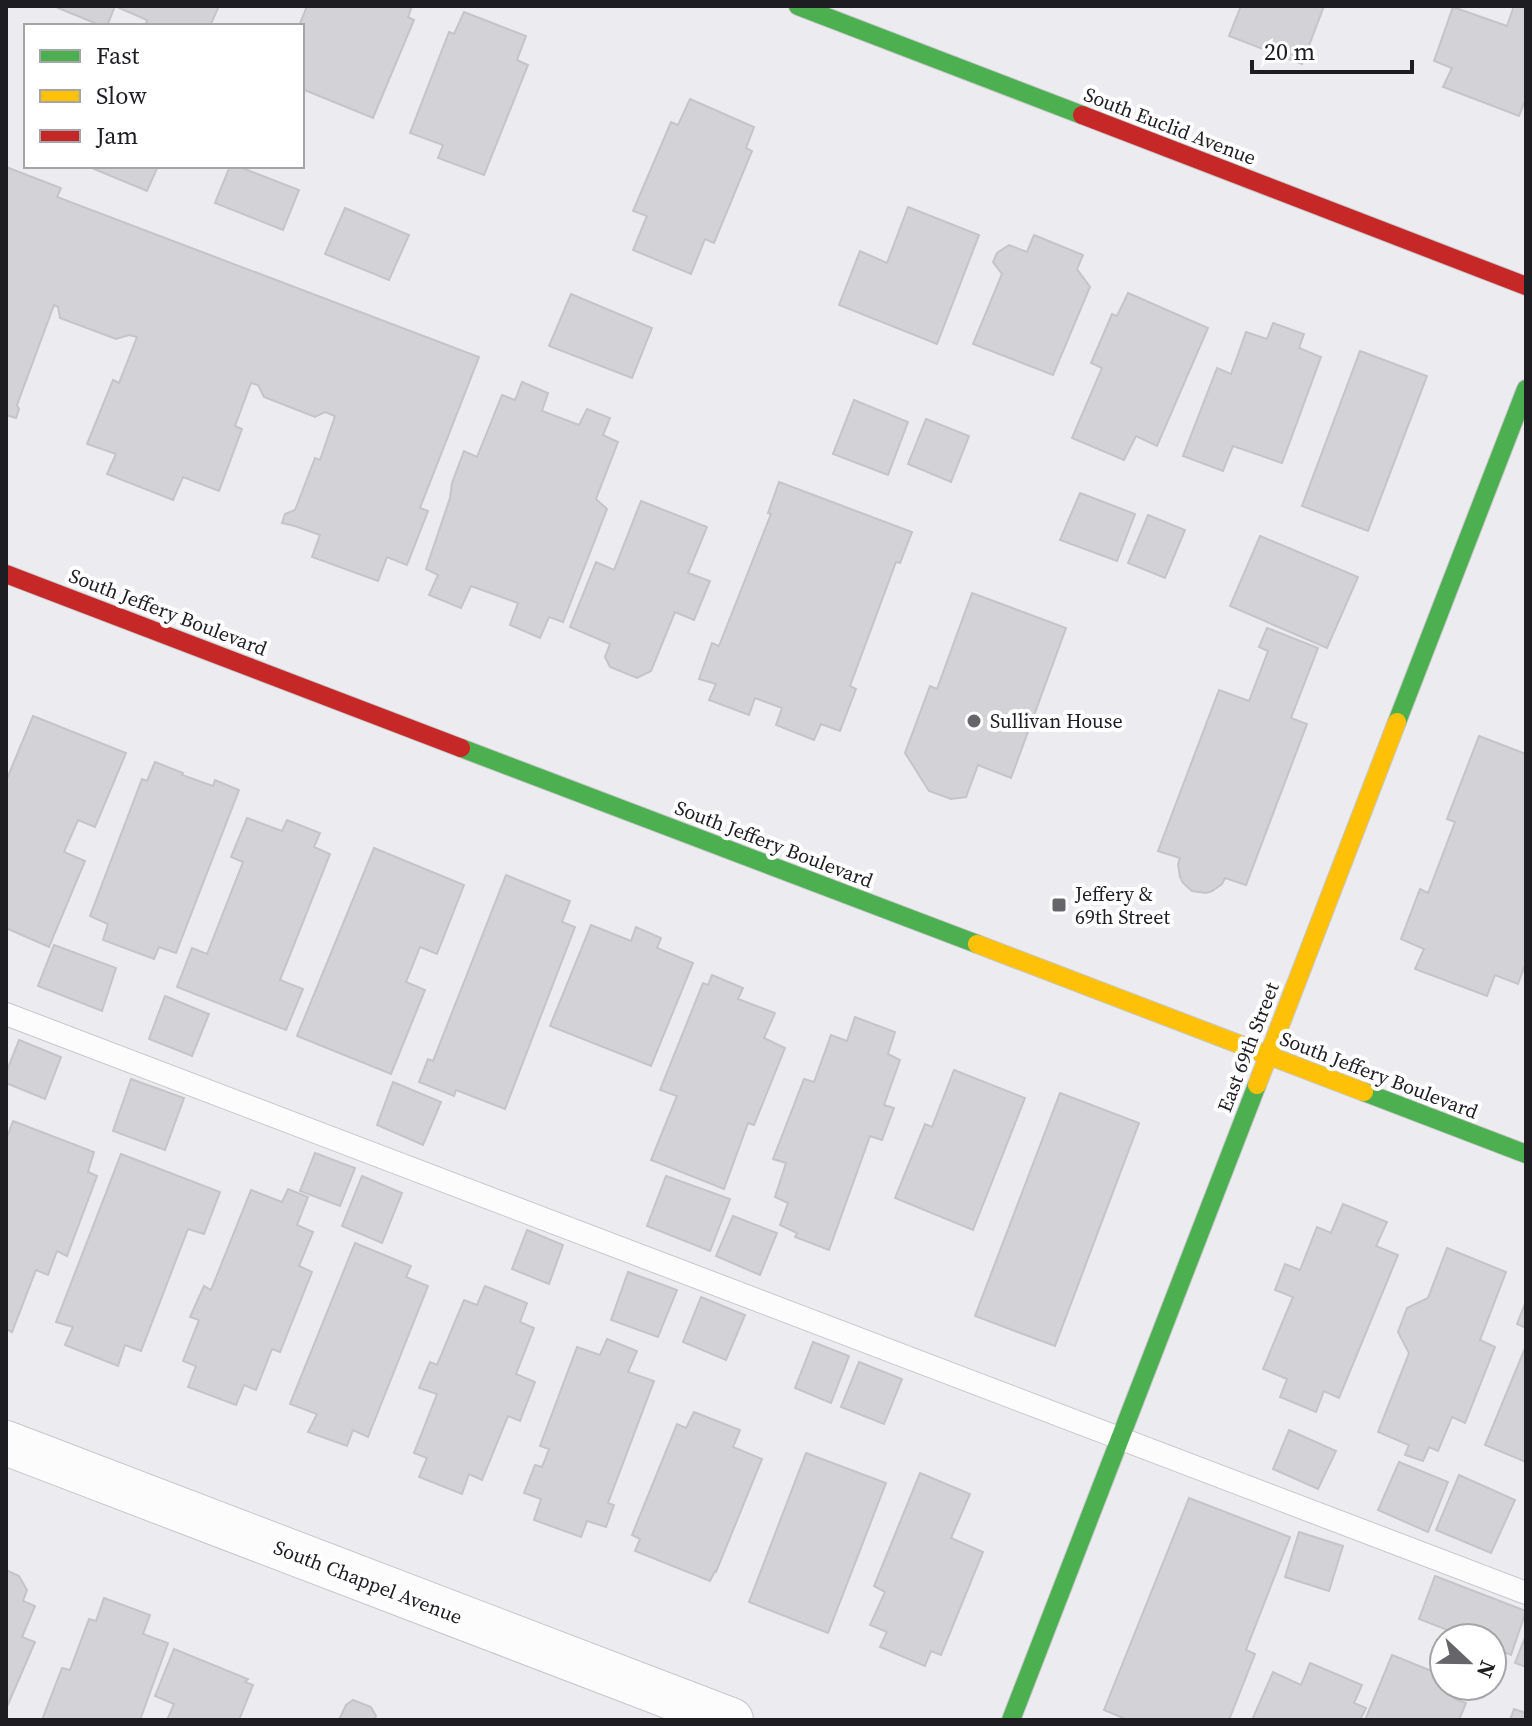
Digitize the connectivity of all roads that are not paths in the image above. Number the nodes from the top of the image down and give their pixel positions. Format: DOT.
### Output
graph roads {
  1 [pos="798,6"];
  2 [pos="1526,286"];
  3 [pos="1526,389"];
  4 [pos="6,574"];
  5 [pos="6,1014"];
  6 [pos="1268,1056"];
  7 [pos="1526,1154"];
  8 [pos="1120,1439"];
  9 [pos="6,1443"];
  10 [pos="1526,1593"];
  11 [pos="731,1720"];
  12 [pos="1011,1720"];
  1 -- 2 [label="street, South Euclid Avenue"];
  3 -- 6 [label="street, East 69th Street"];
  4 -- 6 [label="street, South Jeffery Boulevard"];
  5 -- 8 [label="lane"];
  6 -- 7 [label="street, South Jeffery Boulevard"];
  6 -- 8 [label="street, East 69th Street"];
  8 -- 10 [label="lane"];
  8 -- 12 [label="street, East 69th Street"];
  9 -- 11 [label="street, South Chappel Avenue"];
}
